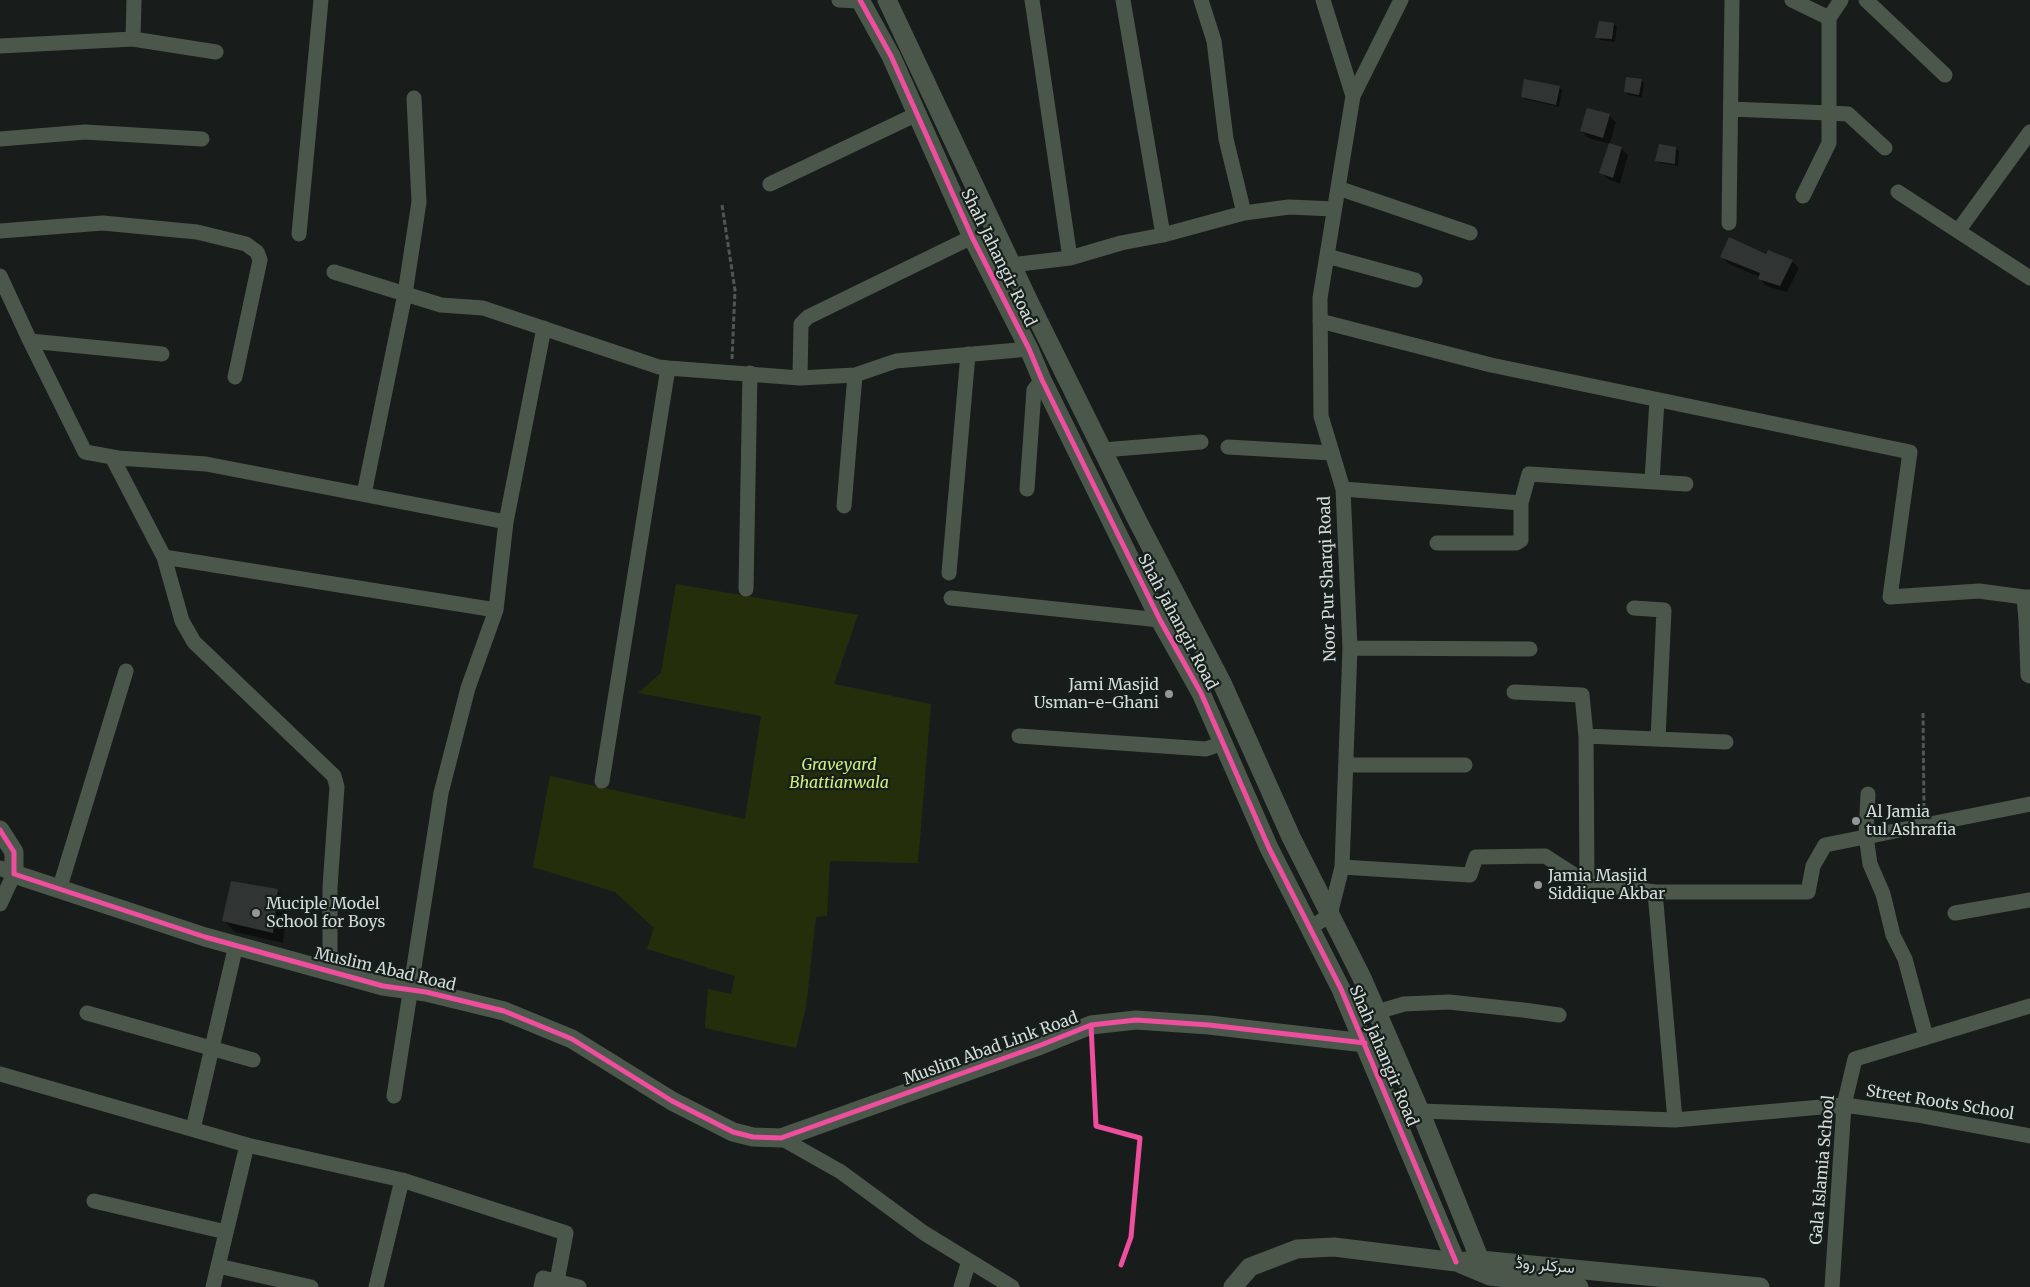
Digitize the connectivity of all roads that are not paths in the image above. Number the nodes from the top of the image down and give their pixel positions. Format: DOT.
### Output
graph roads {
  1 [pos="134,0"];
  2 [pos="322,0"];
  3 [pos="839,0"];
  4 [pos="860,0"];
  5 [pos="887,0"];
  6 [pos="1032,0"];
  7 [pos="1123,0"];
  8 [pos="1201,0"];
  9 [pos="1324,0"];
  10 [pos="1401,0"];
  11 [pos="1732,0"];
  12 [pos="1792,0"];
  13 [pos="1841,0"];
  14 [pos="1865,0"];
  15 [pos="1829,18"];
  16 [pos="133,39"];
  17 [pos="0,46"];
  18 [pos="216,52"];
  19 [pos="1945,75"];
  20 [pos="1353,96"];
  21 [pos="414,98"];
  22 [pos="1731,108"];
  23 [pos="1829,113"];
  24 [pos="917,114"];
  25 [pos="2030,132"];
  26 [pos="0,139"];
  27 [pos="202,139"];
  28 [pos="1885,148"];
  29 [pos="770,184"];
  30 [pos="1338,188"];
  31 [pos="1898,192"];
  32 [pos="1804,196"];
  33 [pos="1334,209"];
  34 [pos="1244,213"];
  35 [pos="1729,223"];
  36 [pos="0,230"];
  37 [pos="1958,231"];
  38 [pos="1470,233"];
  39 [pos="299,234"];
  40 [pos="1163,236"];
  41 [pos="972,237"];
  42 [pos="1327,256"];
  43 [pos="1070,258"];
  44 [pos="1011,265"];
  45 [pos="334,272"];
  46 [pos="0,276"];
  47 [pos="2030,278"];
  48 [pos="1415,280"];
  49 [pos="405,294"];
  50 [pos="1320,321"];
  51 [pos="544,328"];
  52 [pos="30,341"];
  53 [pos="1029,349"];
  54 [pos="162,354"];
  55 [pos="968,354"];
  56 [pos="668,368"];
  57 [pos="750,373"];
  58 [pos="855,375"];
  59 [pos="235,376"];
  60 [pos="800,378"];
  61 [pos="1042,380"];
  62 [pos="1657,400"];
  63 [pos="1201,442"];
  64 [pos="1228,447"];
  65 [pos="1103,450"];
  66 [pos="1332,453"];
  67 [pos="112,456"];
  68 [pos="1652,481"];
  69 [pos="1686,484"];
  70 [pos="1026,489"];
  71 [pos="1343,489"];
  72 [pos="364,494"];
  73 [pos="1520,503"];
  74 [pos="844,506"];
  75 [pos="506,522"];
  76 [pos="1437,543"];
  77 [pos="164,557"];
  78 [pos="949,573"];
  79 [pos="746,589"];
  80 [pos="2027,597"];
  81 [pos="951,598"];
  82 [pos="1634,608"];
  83 [pos="496,610"];
  84 [pos="1160,620"];
  85 [pos="1350,648"];
  86 [pos="1530,649"];
  87 [pos="126,671"];
  88 [pos="2030,676"];
  89 [pos="1514,692"];
  90 [pos="1019,736"];
  91 [pos="1586,736"];
  92 [pos="1658,739"];
  93 [pos="1726,742"];
  94 [pos="1223,743"];
  95 [pos="1346,765"];
  96 [pos="1466,765"];
  97 [pos="602,781"];
  98 [pos="1868,794"];
  99 [pos="2030,804"];
  100 [pos="0,830"];
  101 [pos="1866,836"];
  102 [pos="1342,867"];
  103 [pos="7,871"];
  104 [pos="1587,883"];
  105 [pos="59,890"];
  106 [pos="1655,892"];
  107 [pos="2030,900"];
  108 [pos="0,904"];
  109 [pos="1955,914"];
  110 [pos="1330,915"];
  111 [pos="1310,928"];
  112 [pos="236,945"];
  113 [pos="330,971"];
  114 [pos="410,990"];
  115 [pos="2030,1006"];
  116 [pos="1377,1012"];
  117 [pos="88,1013"];
  118 [pos="1559,1015"];
  119 [pos="1926,1037"];
  120 [pos="1365,1043"];
  121 [pos="212,1048"];
  122 [pos="253,1060"];
  123 [pos="0,1074"];
  124 [pos="394,1096"];
  125 [pos="1844,1105"];
  126 [pos="1420,1111"];
  127 [pos="1675,1120"];
  128 [pos="193,1129"];
  129 [pos="2030,1136"];
  130 [pos="781,1138"];
  131 [pos="247,1144"];
  132 [pos="402,1180"];
  133 [pos="94,1201"];
  134 [pos="226,1232"];
  135 [pos="1480,1260"];
  136 [pos="969,1261"];
  137 [pos="1456,1262"];
  138 [pos="218,1266"];
  139 [pos="256,1281"];
  140 [pos="557,1281"];
  141 [pos="1490,1281"];
  142 [pos="213,1287"];
  143 [pos="307,1287"];
  144 [pos="376,1287"];
  145 [pos="541,1287"];
  146 [pos="579,1287"];
  147 [pos="961,1287"];
  148 [pos="1012,1287"];
  149 [pos="1233,1287"];
  150 [pos="1579,1287"];
  151 [pos="1760,1287"];
  152 [pos="1832,1287"];
  1 -- 16 [label="street"];
  2 -- 39 [label="street"];
  3 -- 4 [label="street"];
  4 -- 24 [label="street, Shah Jahangir Road"];
  5 -- 44 [label="street, Shah Jahangir Road"];
  6 -- 43 [label="street"];
  7 -- 40 [label="street"];
  8 -- 34 [label="street"];
  9 -- 20 [label="street"];
  10 -- 20 [label="street"];
  11 -- 22 [label="street"];
  12 -- 15 [label="street"];
  13 -- 15 [label="street"];
  14 -- 19 [label="street"];
  15 -- 23 [label="street"];
  16 -- 17 [label="street"];
  16 -- 18 [label="street"];
  20 -- 30 [label="street, Noor Pur Sharqi Road"];
  21 -- 49 [label="street"];
  22 -- 23 [label="street"];
  22 -- 35 [label="street"];
  23 -- 28 [label="street"];
  23 -- 32 [label="street"];
  24 -- 29 [label="street"];
  24 -- 41 [label="street, Shah Jahangir Road"];
  25 -- 37 [label="street"];
  26 -- 27 [label="street"];
  30 -- 33 [label="street, Noor Pur Sharqi Road"];
  30 -- 38 [label="street"];
  31 -- 37 [label="street"];
  33 -- 34 [label="street"];
  33 -- 42 [label="street, Noor Pur Sharqi Road"];
  34 -- 40 [label="street"];
  36 -- 59 [label="street"];
  37 -- 47 [label="street"];
  40 -- 43 [label="street"];
  41 -- 53 [label="street, Shah Jahangir Road"];
  41 -- 60 [label="street"];
  42 -- 48 [label="street"];
  42 -- 50 [label="street, Noor Pur Sharqi Road"];
  43 -- 44 [label="street"];
  44 -- 65 [label="street, Shah Jahangir Road"];
  45 -- 49 [label="street"];
  46 -- 52 [label="street"];
  49 -- 51 [label="street"];
  49 -- 72 [label="street"];
  50 -- 62 [label="street"];
  50 -- 66 [label="street, Noor Pur Sharqi Road"];
  51 -- 56 [label="street"];
  51 -- 75 [label="street"];
  52 -- 54 [label="street"];
  52 -- 67 [label="street"];
  53 -- 55 [label="street"];
  53 -- 61 [label="street, Shah Jahangir Road"];
  55 -- 58 [label="street"];
  55 -- 78 [label="street"];
  56 -- 57 [label="street"];
  56 -- 97 [label="street"];
  57 -- 60 [label="street"];
  57 -- 79 [label="street"];
  58 -- 60 [label="street"];
  58 -- 74 [label="street"];
  61 -- 70 [label="street"];
  61 -- 84 [label="street, Shah Jahangir Road"];
  62 -- 68 [label="street"];
  62 -- 80 [label="street"];
  63 -- 65 [label="street"];
  64 -- 66 [label="street"];
  65 -- 110 [label="street, Shah Jahangir Road"];
  66 -- 71 [label="street, Noor Pur Sharqi Road"];
  67 -- 72 [label="street"];
  67 -- 77 [label="street"];
  68 -- 69 [label="street"];
  68 -- 73 [label="street"];
  71 -- 73 [label="street"];
  71 -- 85 [label="street, Noor Pur Sharqi Road"];
  72 -- 75 [label="street"];
  73 -- 76 [label="street"];
  75 -- 83 [label="street"];
  77 -- 83 [label="street"];
  77 -- 113 [label="street"];
  80 -- 88 [label="street"];
  81 -- 84 [label="street"];
  82 -- 92 [label="street"];
  83 -- 114 [label="street"];
  84 -- 94 [label="street, Shah Jahangir Road"];
  85 -- 86 [label="street"];
  85 -- 95 [label="street, Noor Pur Sharqi Road"];
  87 -- 105 [label="street"];
  89 -- 91 [label="street"];
  90 -- 94 [label="street"];
  91 -- 92 [label="street"];
  91 -- 104 [label="street"];
  92 -- 93 [label="street"];
  94 -- 111 [label="street, Shah Jahangir Road"];
  95 -- 96 [label="street"];
  95 -- 102 [label="street, Noor Pur Sharqi Road"];
  98 -- 101 [label="street"];
  99 -- 101 [label="street"];
  100 -- 103 [label="street"];
  101 -- 106 [label="street"];
  101 -- 119 [label="street"];
  102 -- 104 [label="street"];
  102 -- 110 [label="street, Noor Pur Sharqi Road"];
  103 -- 105 [label="street, Muslim Abad Road"];
  103 -- 108 [label="street"];
  104 -- 106 [label="street"];
  105 -- 112 [label="street, Muslim Abad Road"];
  106 -- 127 [label="street"];
  107 -- 109 [label="street"];
  110 -- 111 [label="street"];
  110 -- 116 [label="street, Shah Jahangir Road"];
  111 -- 120 [label="street, Shah Jahangir Road"];
  112 -- 113 [label="street, Muslim Abad Road"];
  112 -- 121 [label="street"];
  113 -- 114 [label="street, Muslim Abad Road"];
  114 -- 124 [label="street"];
  114 -- 130 [label="street, Muslim Abad Road"];
  115 -- 119 [label="street, Gala Islamia School"];
  116 -- 118 [label="street"];
  116 -- 126 [label="street, Shah Jahangir Road"];
  117 -- 121 [label="street"];
  119 -- 125 [label="street, Gala Islamia School"];
  120 -- 130 [label="street, Muslim Abad Link Road"];
  120 -- 137 [label="street, Shah Jahangir Road"];
  121 -- 122 [label="street"];
  121 -- 128 [label="street"];
  123 -- 128 [label="street"];
  125 -- 127 [label="street, Street Roots School"];
  125 -- 129 [label="street, Street Roots School"];
  125 -- 152 [label="street, Gala Islamia School"];
  126 -- 127 [label="street, Street Roots School"];
  126 -- 135 [label="street, Shah Jahangir Road"];
  128 -- 131 [label="street"];
  130 -- 136 [label="street"];
  131 -- 132 [label="street"];
  131 -- 134 [label="street"];
  132 -- 140 [label="street"];
  132 -- 144 [label="street"];
  133 -- 134 [label="street"];
  134 -- 138 [label="street"];
  135 -- 137 [label="street, سرکلر روڈ"];
  135 -- 151 [label="street, سرکلر روڈ"];
  136 -- 147 [label="street"];
  136 -- 148 [label="street"];
  137 -- 141 [label="street, سرکلر روڈ"];
  137 -- 149 [label="street"];
  138 -- 139 [label="street"];
  138 -- 142 [label="street"];
  139 -- 143 [label="street"];
  140 -- 145 [label="street"];
  140 -- 146 [label="street"];
  141 -- 150 [label="street, سرکلر روڈ"];
}
